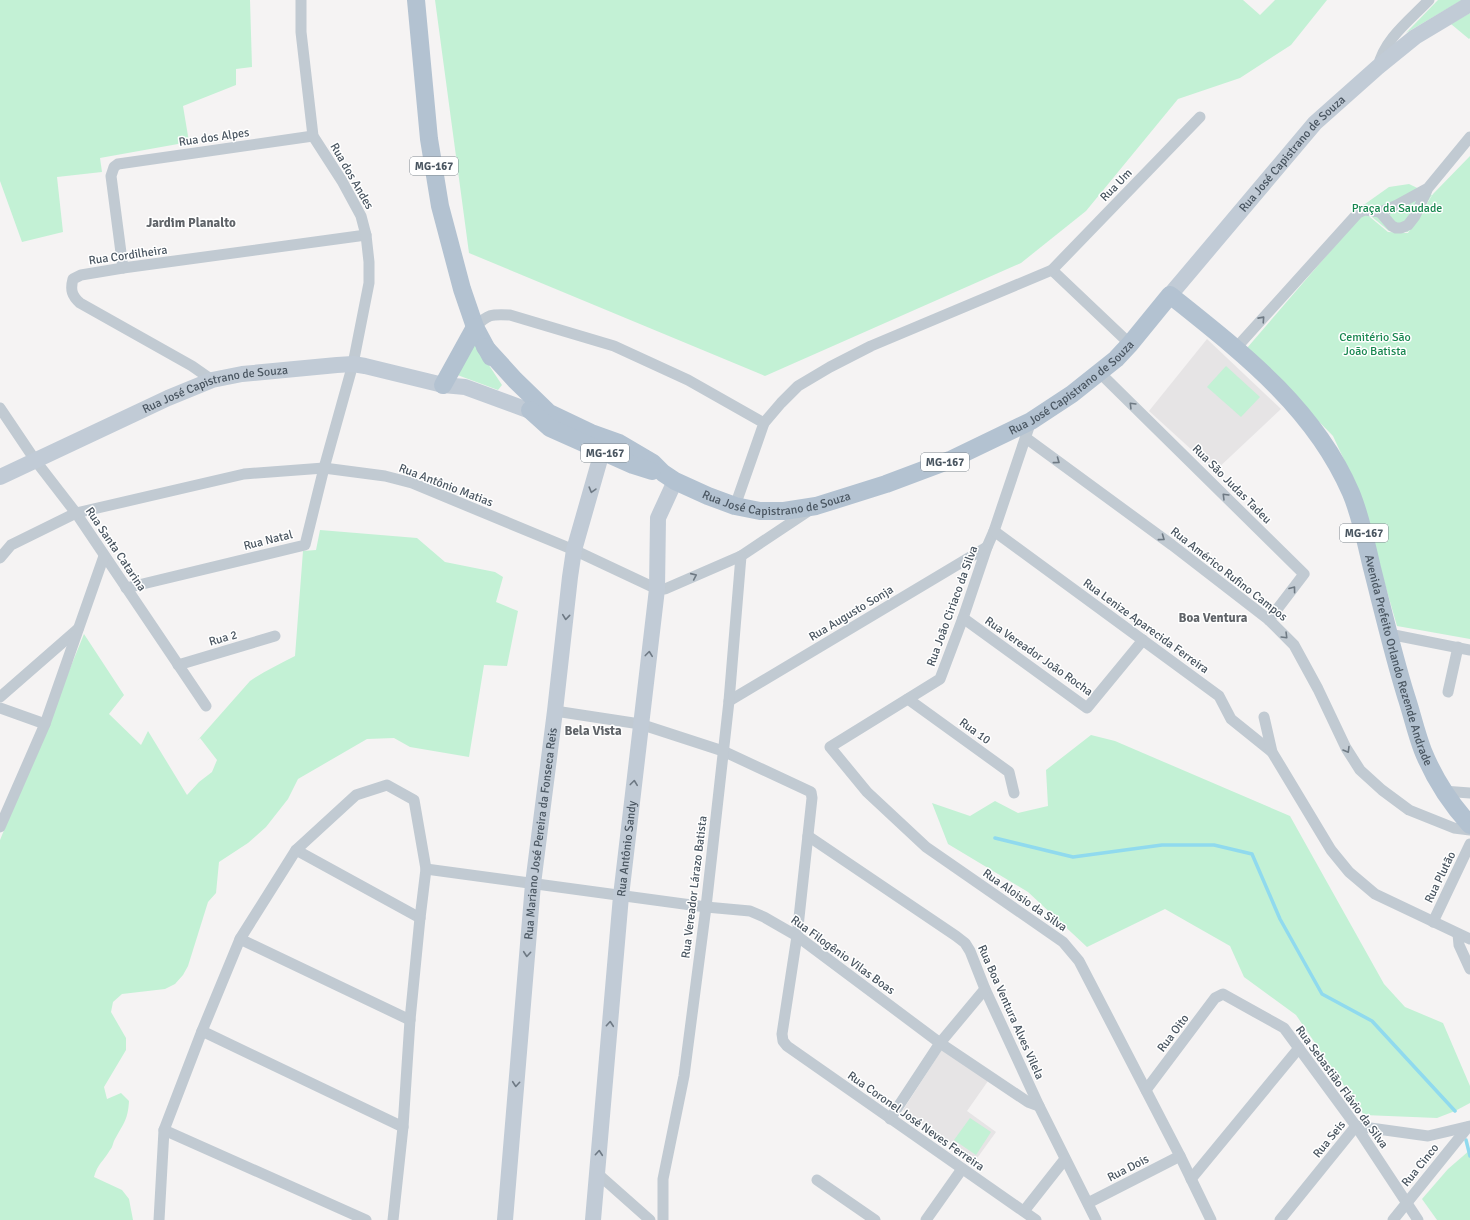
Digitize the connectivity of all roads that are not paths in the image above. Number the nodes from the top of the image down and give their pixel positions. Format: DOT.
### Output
graph roads {
  1 [pos="301,0"];
  2 [pos="416,0"];
  3 [pos="1429,0"];
  4 [pos="1470,4"];
  5 [pos="1398,41"];
  6 [pos="1200,117"];
  7 [pos="313,136"];
  8 [pos="1469,140"];
  9 [pos="1428,188"];
  10 [pos="1380,212"];
  11 [pos="366,235"];
  12 [pos="123,268"];
  13 [pos="1052,270"];
  14 [pos="1170,295"];
  15 [pos="475,327"];
  16 [pos="1130,344"];
  17 [pos="485,347"];
  18 [pos="1236,348"];
  19 [pos="353,364"];
  20 [pos="1100,373"];
  21 [pos="212,380"];
  22 [pos="443,385"];
  23 [pos="0,408"];
  24 [pos="531,411"];
  25 [pos="764,423"];
  26 [pos="550,428"];
  27 [pos="1028,429"];
  28 [pos="591,433"];
  29 [pos="619,444"];
  30 [pos="602,452"];
  31 [pos="35,460"];
  32 [pos="324,468"];
  33 [pos="0,477"];
  34 [pos="669,477"];
  35 [pos="735,506"];
  36 [pos="816,506"];
  37 [pos="76,513"];
  38 [pos="994,530"];
  39 [pos="987,547"];
  40 [pos="574,550"];
  41 [pos="104,556"];
  42 [pos="741,556"];
  43 [pos="0,558"];
  44 [pos="126,588"];
  45 [pos="657,589"];
  46 [pos="963,618"];
  47 [pos="1269,620"];
  48 [pos="79,628"];
  49 [pos="1389,634"];
  50 [pos="275,636"];
  51 [pos="1143,640"];
  52 [pos="1458,647"];
  53 [pos="1470,650"];
  54 [pos="178,665"];
  55 [pos="1448,692"];
  56 [pos="0,697"];
  57 [pos="908,699"];
  58 [pos="729,701"];
  59 [pos="206,706"];
  60 [pos="0,708"];
  61 [pos="555,711"];
  62 [pos="1264,717"];
  63 [pos="45,724"];
  64 [pos="640,724"];
  65 [pos="830,746"];
  66 [pos="723,751"];
  67 [pos="1272,752"];
  68 [pos="1443,791"];
  69 [pos="1014,793"];
  70 [pos="1470,793"];
  71 [pos="1,821"];
  72 [pos="1470,825"];
  73 [pos="1470,830"];
  74 [pos="808,836"];
  75 [pos="1470,844"];
  76 [pos="296,850"];
  77 [pos="426,869"];
  78 [pos="533,884"];
  79 [pos="621,896"];
  80 [pos="706,907"];
  81 [pos="420,918"];
  82 [pos="1433,922"];
  83 [pos="1458,934"];
  84 [pos="797,936"];
  85 [pos="240,939"];
  86 [pos="1470,939"];
  87 [pos="1470,969"];
  88 [pos="985,988"];
  89 [pos="1223,994"];
  90 [pos="410,1020"];
  91 [pos="202,1031"];
  92 [pos="940,1043"];
  93 [pos="1299,1048"];
  94 [pos="1146,1090"];
  95 [pos="1039,1106"];
  96 [pos="890,1119"];
  97 [pos="403,1126"];
  98 [pos="1356,1126"];
  99 [pos="1469,1127"];
  100 [pos="164,1130"];
  101 [pos="1180,1156"];
  102 [pos="1065,1158"];
  103 [pos="962,1169"];
  104 [pos="598,1174"];
  105 [pos="1191,1179"];
  106 [pos="818,1180"];
  107 [pos="1088,1203"];
  108 [pos="1406,1203"];
  109 [pos="1024,1211"];
  110 [pos="159,1220"];
  111 [pos="366,1220"];
  112 [pos="393,1220"];
  113 [pos="505,1220"];
  114 [pos="593,1220"];
  115 [pos="650,1220"];
  116 [pos="664,1220"];
  117 [pos="875,1220"];
  118 [pos="926,1220"];
  119 [pos="1036,1220"];
  120 [pos="1096,1220"];
  121 [pos="1211,1220"];
  122 [pos="1280,1220"];
  123 [pos="1393,1220"];
  124 [pos="1418,1220"];
  1 -- 7 [label="street, Rua dos Andes"];
  2 -- 15 [label="main road, MG-167"];
  3 -- 5 [label="street, Rua José Capistrano de Souza"];
  4 -- 5 [label="street, Rua José Capistrano de Souza"];
  5 -- 14 [label="street, Rua José Capistrano de Souza"];
  6 -- 13 [label="street, Rua Um"];
  7 -- 11 [label="street, Rua dos Andes"];
  7 -- 12 [label="street, Rua dos Alpes"];
  8 -- 9 [label="street"];
  9 -- 10 [label="street"];
  9 -- 10 [label="street"];
  18 -- 10 [label="street, one-way"];
  11 -- 12 [label="street, Rua Cordilheira"];
  11 -- 19 [label="street, Rua dos Andes"];
  12 -- 21 [label="street, Rua Cordilheira"];
  13 -- 16 [label="street"];
  13 -- 25 [label="street"];
  14 -- 16 [label="main road, Rua José Capistrano de Souza / MG-167"];
  14 -- 18 [label="main road, Avenida Prefeito Orlando Rezende Andrade / MG-167"];
  15 -- 17 [label="main road, MG-167"];
  15 -- 22 [label="main road"];
  15 -- 25 [label="street"];
  16 -- 20 [label="main road, Rua José Capistrano de Souza / MG-167"];
  17 -- 24 [label="main road, MG-167"];
  17 -- 28 [label="main road, MG-167"];
  18 -- 49 [label="main road, Avenida Prefeito Orlando Rezende Andrade / MG-167"];
  19 -- 21 [label="street, Rua José Capistrano de Souza"];
  19 -- 22 [label="street, Rua José Capistrano de Souza"];
  19 -- 32 [label="street, Rua Natal"];
  20 -- 27 [label="main road, Rua José Capistrano de Souza / MG-167"];
  47 -- 20 [label="street, Rua São Judas Tadeu, one-way"];
  21 -- 31 [label="street, Rua José Capistrano de Souza"];
  22 -- 24 [label="street, Rua José Capistrano de Souza"];
  22 -- 26 [label="street, Rua José Capistrano de Souza / MG-167"];
  23 -- 31 [label="street, Rua Santa Catarina"];
  24 -- 26 [label="main road, MG-167"];
  24 -- 28 [label="street, Rua José Capistrano de Souza"];
  25 -- 35 [label="street"];
  26 -- 30 [label="main road, Rua José Capistrano de Souza / MG-167"];
  27 -- 36 [label="main road, Rua José Capistrano de Souza / MG-167"];
  27 -- 38 [label="street, Rua João Ciriaco da Silva"];
  27 -- 47 [label="street, Rua Américo Rufino Campos, one-way"];
  28 -- 29 [label="main road, Rua José Capistrano de Souza / MG-167"];
  29 -- 30 [label="main road"];
  29 -- 34 [label="main road, Rua José Capistrano de Souza / MG-167"];
  30 -- 34 [label="main road, Rua José Capistrano de Souza / MG-167"];
  30 -- 40 [label="street, Rua Mariano José Pereira da Fonseca Reis, one-way"];
  31 -- 33 [label="street, Rua José Capistrano de Souza"];
  31 -- 37 [label="street, Rua Santa Catarina"];
  32 -- 37 [label="street, Rua Antônio Matias"];
  32 -- 40 [label="street, Rua Antônio Matias"];
  32 -- 44 [label="street, Rua Natal"];
  34 -- 35 [label="main road, Rua José Capistrano de Souza / MG-167"];
  34 -- 45 [label="street, Rua Antônio Sandy"];
  35 -- 36 [label="main road, Rua José Capistrano de Souza / MG-167"];
  36 -- 42 [label="street"];
  37 -- 41 [label="street, Rua Santa Catarina"];
  37 -- 43 [label="street, Rua Antônio Matias"];
  38 -- 39 [label="street, Rua João Ciriaco da Silva"];
  38 -- 51 [label="street, Rua Lenize Aparecida Ferreira"];
  39 -- 46 [label="street, Rua João Ciriaco da Silva"];
  39 -- 58 [label="street, Rua Augusto Sonja"];
  40 -- 45 [label="street, Rua Antônio Matias"];
  40 -- 61 [label="street, Rua Mariano José Pereira da Fonseca Reis, one-way"];
  41 -- 44 [label="street, Rua Santa Catarina"];
  41 -- 48 [label="street"];
  45 -- 42 [label="street, one-way"];
  42 -- 58 [label="street, Rua Vereador Lárazo Batista"];
  44 -- 54 [label="street, Rua Santa Catarina"];
  64 -- 45 [label="street, Rua Antônio Sandy, one-way"];
  46 -- 51 [label="street, Rua Vereador João Rocha"];
  46 -- 57 [label="street, Rua João Ciriaco da Silva"];
  47 -- 73 [label="street, Rua Américo Rufino Campos, one-way"];
  48 -- 56 [label="street"];
  48 -- 63 [label="street"];
  49 -- 52 [label="street"];
  49 -- 68 [label="main road, Avenida Prefeito Orlando Rezende Andrade / MG-167"];
  50 -- 54 [label="street, Rua 2"];
  51 -- 67 [label="street, Rua Lenize Aparecida Ferreira"];
  52 -- 53 [label="street"];
  52 -- 55 [label="street"];
  54 -- 59 [label="street, Rua Santa Catarina"];
  57 -- 65 [label="street, Rua João Ciriaco da Silva"];
  57 -- 69 [label="street, Rua 10"];
  58 -- 66 [label="street, Rua Vereador Lárazo Batista"];
  60 -- 63 [label="street"];
  61 -- 64 [label="street"];
  61 -- 78 [label="street, Rua Mariano José Pereira da Fonseca Reis"];
  62 -- 67 [label="street"];
  63 -- 71 [label="street"];
  64 -- 66 [label="street"];
  79 -- 64 [label="street, Rua Antônio Sandy, one-way"];
  65 -- 94 [label="street, Rua Aloisio da Silva"];
  66 -- 74 [label="street"];
  66 -- 80 [label="street, Rua Vereador Lárazo Batista"];
  67 -- 82 [label="street"];
  68 -- 70 [label="street"];
  68 -- 72 [label="main road, Avenida Prefeito Orlando Rezende Andrade / MG-167"];
  74 -- 84 [label="street"];
  74 -- 88 [label="street, Rua Boa Ventura Alves Vilela"];
  75 -- 82 [label="street, Rua Plutão"];
  76 -- 77 [label="street"];
  76 -- 81 [label="street"];
  76 -- 85 [label="street"];
  77 -- 78 [label="street, Rua Filogênio Vilas Boas"];
  77 -- 81 [label="street"];
  78 -- 79 [label="street, Rua Filogênio Vilas Boas"];
  78 -- 113 [label="street, Rua Mariano José Pereira da Fonseca Reis, one-way"];
  79 -- 80 [label="street, Rua Filogênio Vilas Boas"];
  104 -- 79 [label="street, Rua Antônio Sandy, one-way"];
  80 -- 84 [label="street, Rua Filogênio Vilas Boas"];
  80 -- 116 [label="street, Rua Vereador Lárazo Batista"];
  81 -- 90 [label="street"];
  82 -- 83 [label="street"];
  83 -- 86 [label="street"];
  83 -- 87 [label="street"];
  84 -- 92 [label="street, Rua Filogênio Vilas Boas"];
  84 -- 96 [label="street, Rua Coronel José Neves Ferreira"];
  85 -- 90 [label="street"];
  85 -- 91 [label="street"];
  88 -- 92 [label="street"];
  88 -- 95 [label="street, Rua Boa Ventura Alves Vilela"];
  89 -- 93 [label="street, Rua Sebastião Flávio da Silva"];
  89 -- 94 [label="street, Rua Oito"];
  90 -- 97 [label="street"];
  91 -- 97 [label="street"];
  91 -- 100 [label="street"];
  92 -- 95 [label="street, Rua Filogênio Vilas Boas"];
  92 -- 96 [label="street"];
  93 -- 98 [label="street, Rua Sebastião Flávio da Silva"];
  93 -- 105 [label="street"];
  94 -- 101 [label="street, Rua Aloisio da Silva"];
  95 -- 102 [label="street, Rua Boa Ventura Alves Vilela"];
  96 -- 103 [label="street, Rua Coronel José Neves Ferreira"];
  97 -- 112 [label="street"];
  98 -- 99 [label="street, Rua Seis"];
  98 -- 108 [label="street, Rua Sebastião Flávio da Silva"];
  98 -- 122 [label="street, Rua Seis"];
  99 -- 108 [label="street, Rua Cinco"];
  100 -- 110 [label="street"];
  100 -- 111 [label="street"];
  101 -- 105 [label="street, Rua Aloisio da Silva"];
  101 -- 107 [label="street, Rua Dois"];
  102 -- 107 [label="street, Rua Boa Ventura Alves Vilela"];
  102 -- 109 [label="street"];
  103 -- 109 [label="street, Rua Coronel José Neves Ferreira"];
  103 -- 118 [label="street"];
  104 -- 114 [label="street, Rua Antônio Sandy"];
  104 -- 115 [label="street"];
  105 -- 121 [label="street, Rua Aloisio da Silva"];
  106 -- 117 [label="street"];
  107 -- 120 [label="street, Rua Boa Ventura Alves Vilela"];
  108 -- 123 [label="street, Rua Cinco"];
  108 -- 124 [label="street, Rua Sebastião Flávio da Silva"];
  109 -- 119 [label="street, Rua Coronel José Neves Ferreira"];
}
